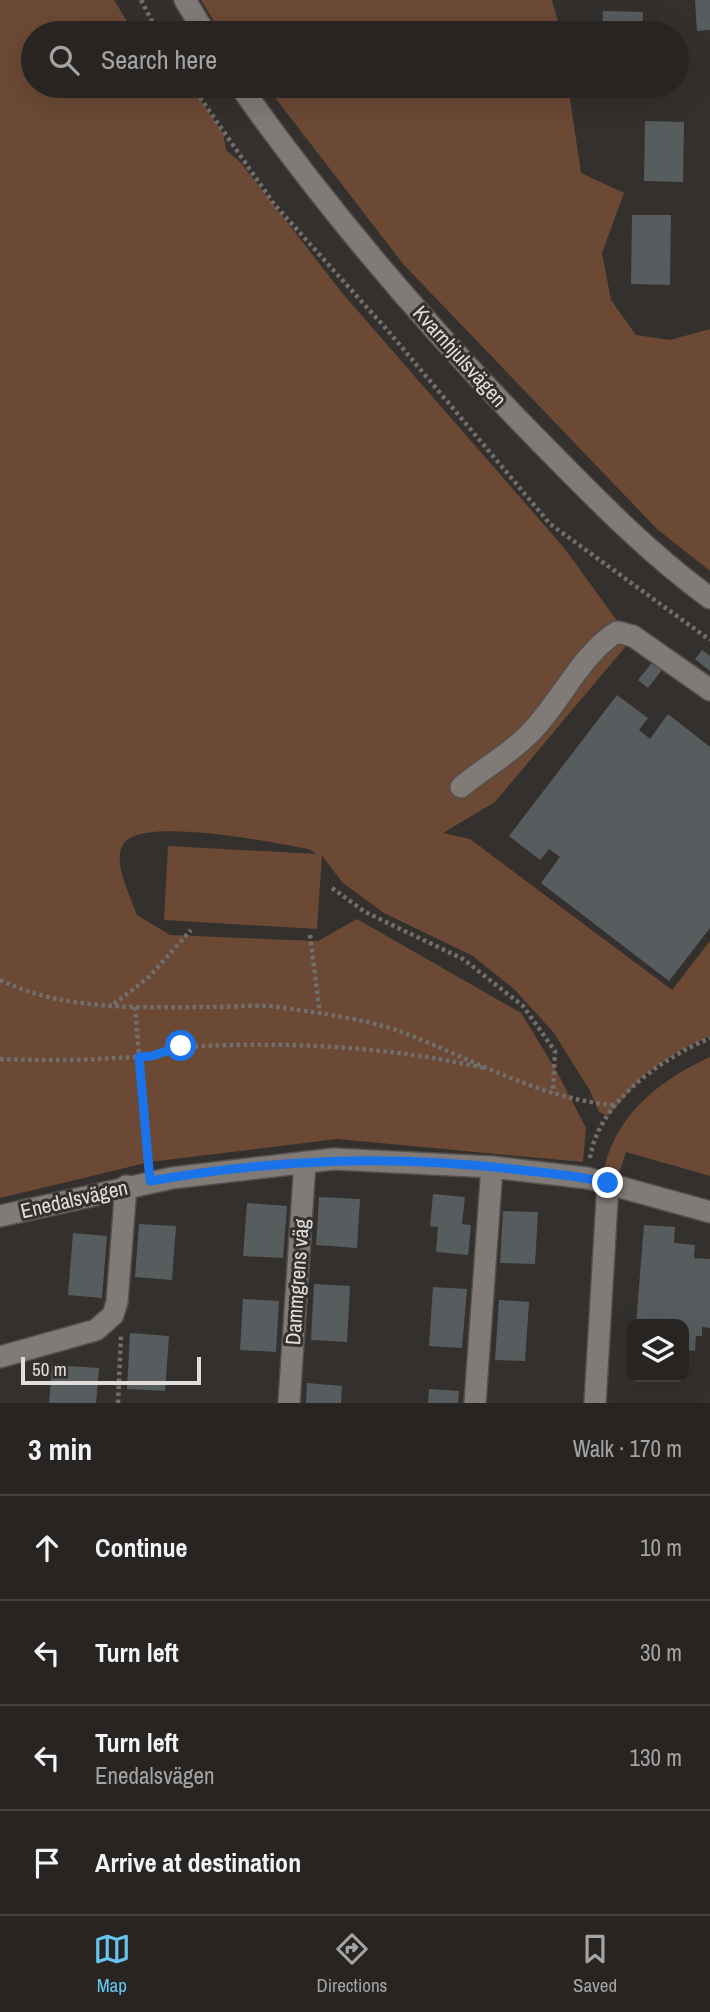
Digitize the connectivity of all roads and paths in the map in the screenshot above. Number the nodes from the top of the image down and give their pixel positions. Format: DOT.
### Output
graph roads {
  1 [pos="141,0"];
  2 [pos="185,0"];
  3 [pos="152,21"];
  4 [pos="198,21"];
  5 [pos="200,98"];
  6 [pos="249,98"];
  7 [pos="710,598"];
  8 [pos="710,640"];
  9 [pos="710,690"];
  10 [pos="460,787"];
  11 [pos="332,888"];
  12 [pos="191,930"];
  13 [pos="310,934"];
  14 [pos="0,980"];
  15 [pos="113,1005"];
  16 [pos="135,1007"];
  17 [pos="320,1015"];
  18 [pos="139,1057"];
  19 [pos="0,1059"];
  20 [pos="499,1071"];
  21 [pos="553,1093"];
  22 [pos="614,1105"];
  23 [pos="304,1162"];
  24 [pos="492,1167"];
  25 [pos="150,1181"];
  26 [pos="608,1183"];
  27 [pos="126,1186"];
  28 [pos="710,1212"];
  29 [pos="0,1216"];
  30 [pos="113,1315"];
  31 [pos="0,1357"];
  32 [pos="118,1403"];
  33 [pos="289,1403"];
  34 [pos="475,1403"];
  35 [pos="595,1403"];
  1 -- 3 [label="path"];
  2 -- 4 [label="street"];
  5 -- 8 [label="path"];
  6 -- 7 [label="street, Kvarnhjulsvägen"];
  9 -- 10 [label="street"];
  11 -- 21 [label="path"];
  12 -- 15 [label="path"];
  13 -- 17 [label="path"];
  14 -- 15 [label="path"];
  15 -- 16 [label="path"];
  16 -- 17 [label="path"];
  16 -- 18 [label="path"];
  17 -- 20 [label="path"];
  18 -- 19 [label="path"];
  18 -- 20 [label="path"];
  18 -- 25 [label="path"];
  20 -- 21 [label="path"];
  21 -- 22 [label="path"];
  23 -- 24 [label="street, Enedalsvägen"];
  23 -- 25 [label="street, Enedalsvägen"];
  23 -- 33 [label="street, Dammgrens väg"];
  24 -- 26 [label="street, Enedalsvägen"];
  24 -- 34 [label="street"];
  25 -- 27 [label="street, Enedalsvägen"];
  26 -- 28 [label="street, Enedalsvägen"];
  26 -- 35 [label="street"];
  27 -- 29 [label="street, Enedalsvägen"];
  27 -- 30 [label="street"];
  30 -- 31 [label="street"];
  30 -- 32 [label="path"];
}
